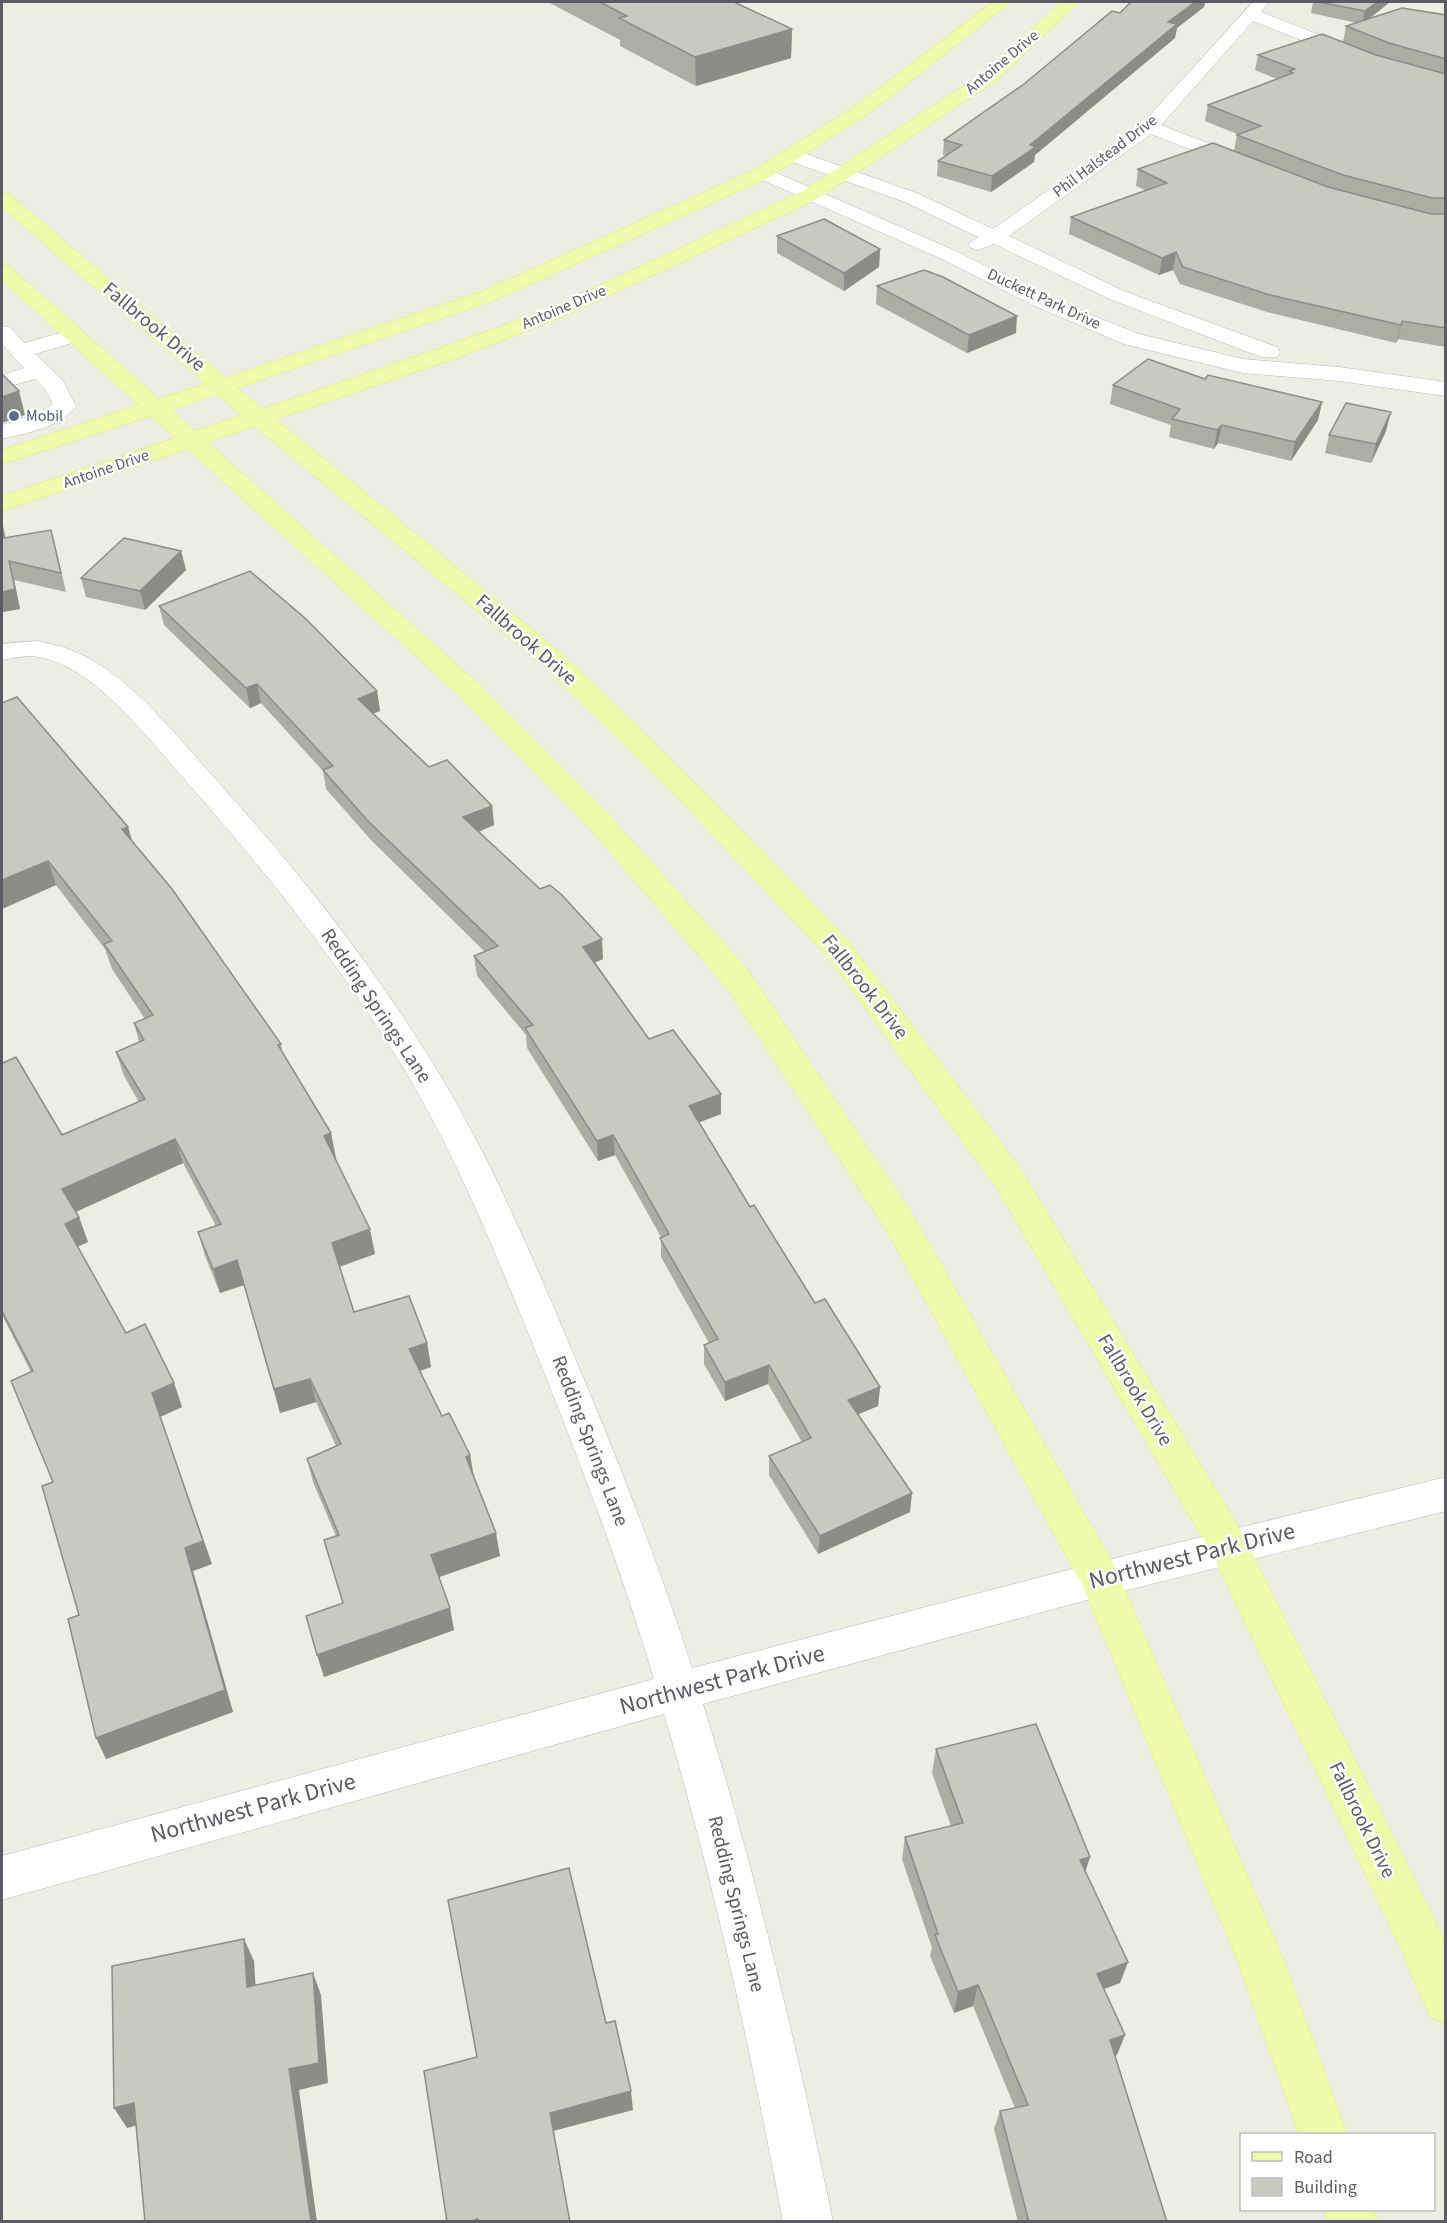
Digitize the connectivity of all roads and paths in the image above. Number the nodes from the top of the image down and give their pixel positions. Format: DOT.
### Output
graph roads {
  1 [pos="1003,2"];
  2 [pos="1071,2"];
  3 [pos="1256,8"];
  4 [pos="1368,61"];
  5 [pos="1149,127"];
  6 [pos="794,156"];
  7 [pos="1256,168"];
  8 [pos="763,173"];
  9 [pos="844,174"];
  10 [pos="810,195"];
  11 [pos="2,198"];
  12 [pos="996,236"];
  13 [pos="951,256"];
  14 [pos="3,273"];
  15 [pos="2,332"];
  16 [pos="74,335"];
  17 [pos="21,351"];
  18 [pos="39,371"];
  19 [pos="1339,374"];
  20 [pos="2,382"];
  21 [pos="222,386"];
  22 [pos="1446,389"];
  23 [pos="153,406"];
  24 [pos="258,417"];
  25 [pos="3,432"];
  26 [pos="189,441"];
  27 [pos="12,453"];
  28 [pos="2,504"];
  29 [pos="2,652"];
  30 [pos="1446,1494"];
  31 [pos="1228,1545"];
  32 [pos="1101,1580"];
  33 [pos="681,1691"];
  34 [pos="2,1878"];
  35 [pos="1446,2001"];
  36 [pos="1323,2133"];
  37 [pos="808,2222"];
  1 -- 6 [label="main road"];
  2 -- 9 [label="main road, Antoine Drive"];
  3 -- 4 [label="street"];
  3 -- 5 [label="street, Phil Halstead Drive"];
  5 -- 7 [label="street"];
  5 -- 12 [label="street, Phil Halstead Drive"];
  6 -- 8 [label="main road"];
  6 -- 9 [label="street, Duckett Park Drive"];
  8 -- 10 [label="street, Duckett Park Drive"];
  8 -- 21 [label="main road"];
  9 -- 10 [label="main road, Antoine Drive"];
  9 -- 12 [label="street, Duckett Park Drive"];
  10 -- 13 [label="street, Duckett Park Drive"];
  10 -- 24 [label="main road, Antoine Drive"];
  11 -- 21 [label="main road, Fallbrook Drive"];
  12 -- 13 [label="street, Phil Halstead Drive"];
  12 -- 19 [label="street, Duckett Park Drive"];
  13 -- 19 [label="street, Duckett Park Drive"];
  14 -- 16 [label="main road"];
  15 -- 17 [label="street"];
  16 -- 17 [label="street"];
  16 -- 23 [label="main road"];
  17 -- 18 [label="street"];
  18 -- 20 [label="street"];
  18 -- 25 [label="street"];
  19 -- 22 [label="street, Duckett Park Drive"];
  21 -- 23 [label="main road"];
  21 -- 24 [label="main road, Fallbrook Drive"];
  23 -- 26 [label="main road"];
  23 -- 27 [label="main road"];
  24 -- 26 [label="main road, Antoine Drive"];
  24 -- 31 [label="main road, Fallbrook Drive"];
  25 -- 27 [label="street"];
  26 -- 28 [label="main road, Antoine Drive"];
  26 -- 32 [label="main road"];
  29 -- 33 [label="street, Redding Springs Lane"];
  30 -- 31 [label="street, Northwest Park Drive"];
  31 -- 32 [label="street, Northwest Park Drive"];
  31 -- 35 [label="main road, Fallbrook Drive"];
  32 -- 33 [label="street, Northwest Park Drive"];
  32 -- 36 [label="main road"];
  33 -- 34 [label="street, Northwest Park Drive"];
  33 -- 37 [label="street, Redding Springs Lane"];
}
